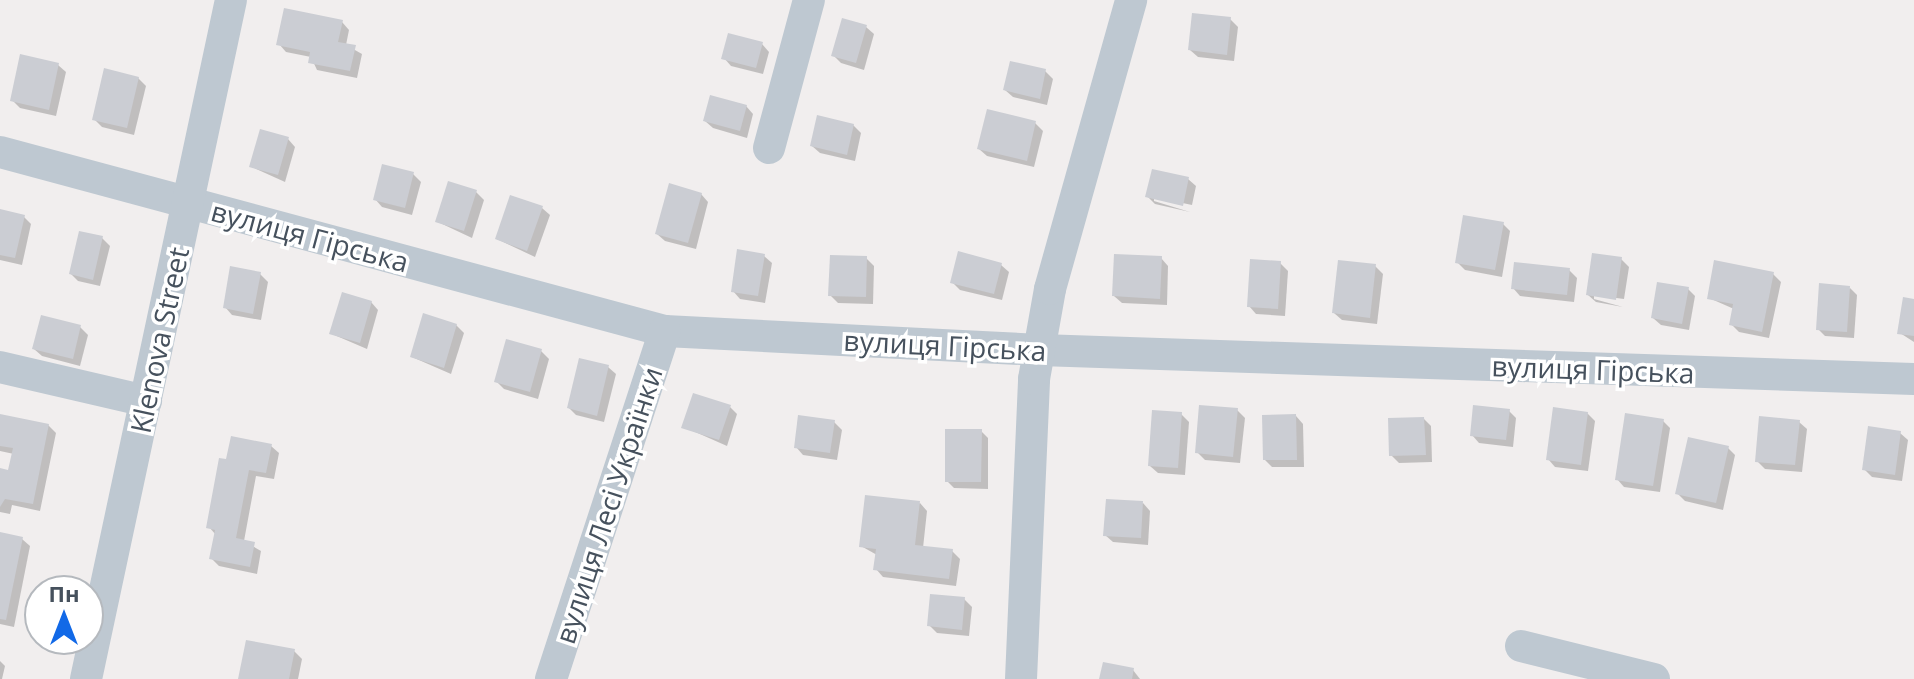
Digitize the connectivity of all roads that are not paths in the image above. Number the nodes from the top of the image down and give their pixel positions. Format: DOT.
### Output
graph roads {
  1 [pos="231,0"];
  2 [pos="809,0"];
  3 [pos="1131,0"];
  4 [pos="769,148"];
  5 [pos="0,152"];
  6 [pos="188,203"];
  7 [pos="665,331"];
  8 [pos="1040,350"];
  9 [pos="0,367"];
  10 [pos="1914,379"];
  11 [pos="146,401"];
  12 [pos="1521,646"];
  13 [pos="86,679"];
  14 [pos="551,679"];
  15 [pos="1021,679"];
  16 [pos="1654,679"];
  1 -- 6 [label="street, Klenova Street"];
  2 -- 4 [label="street"];
  3 -- 8 [label="street"];
  5 -- 6 [label="street, вулиця Гірська"];
  6 -- 7 [label="street, вулиця Гірська"];
  6 -- 11 [label="street, Klenova Street"];
  7 -- 8 [label="street, вулиця Гірська"];
  7 -- 14 [label="street, вулиця Лесі Українки"];
  8 -- 10 [label="street, вулиця Гірська"];
  8 -- 15 [label="street"];
  9 -- 11 [label="street"];
  11 -- 13 [label="street, Klenova Street"];
  12 -- 16 [label="street"];
}
